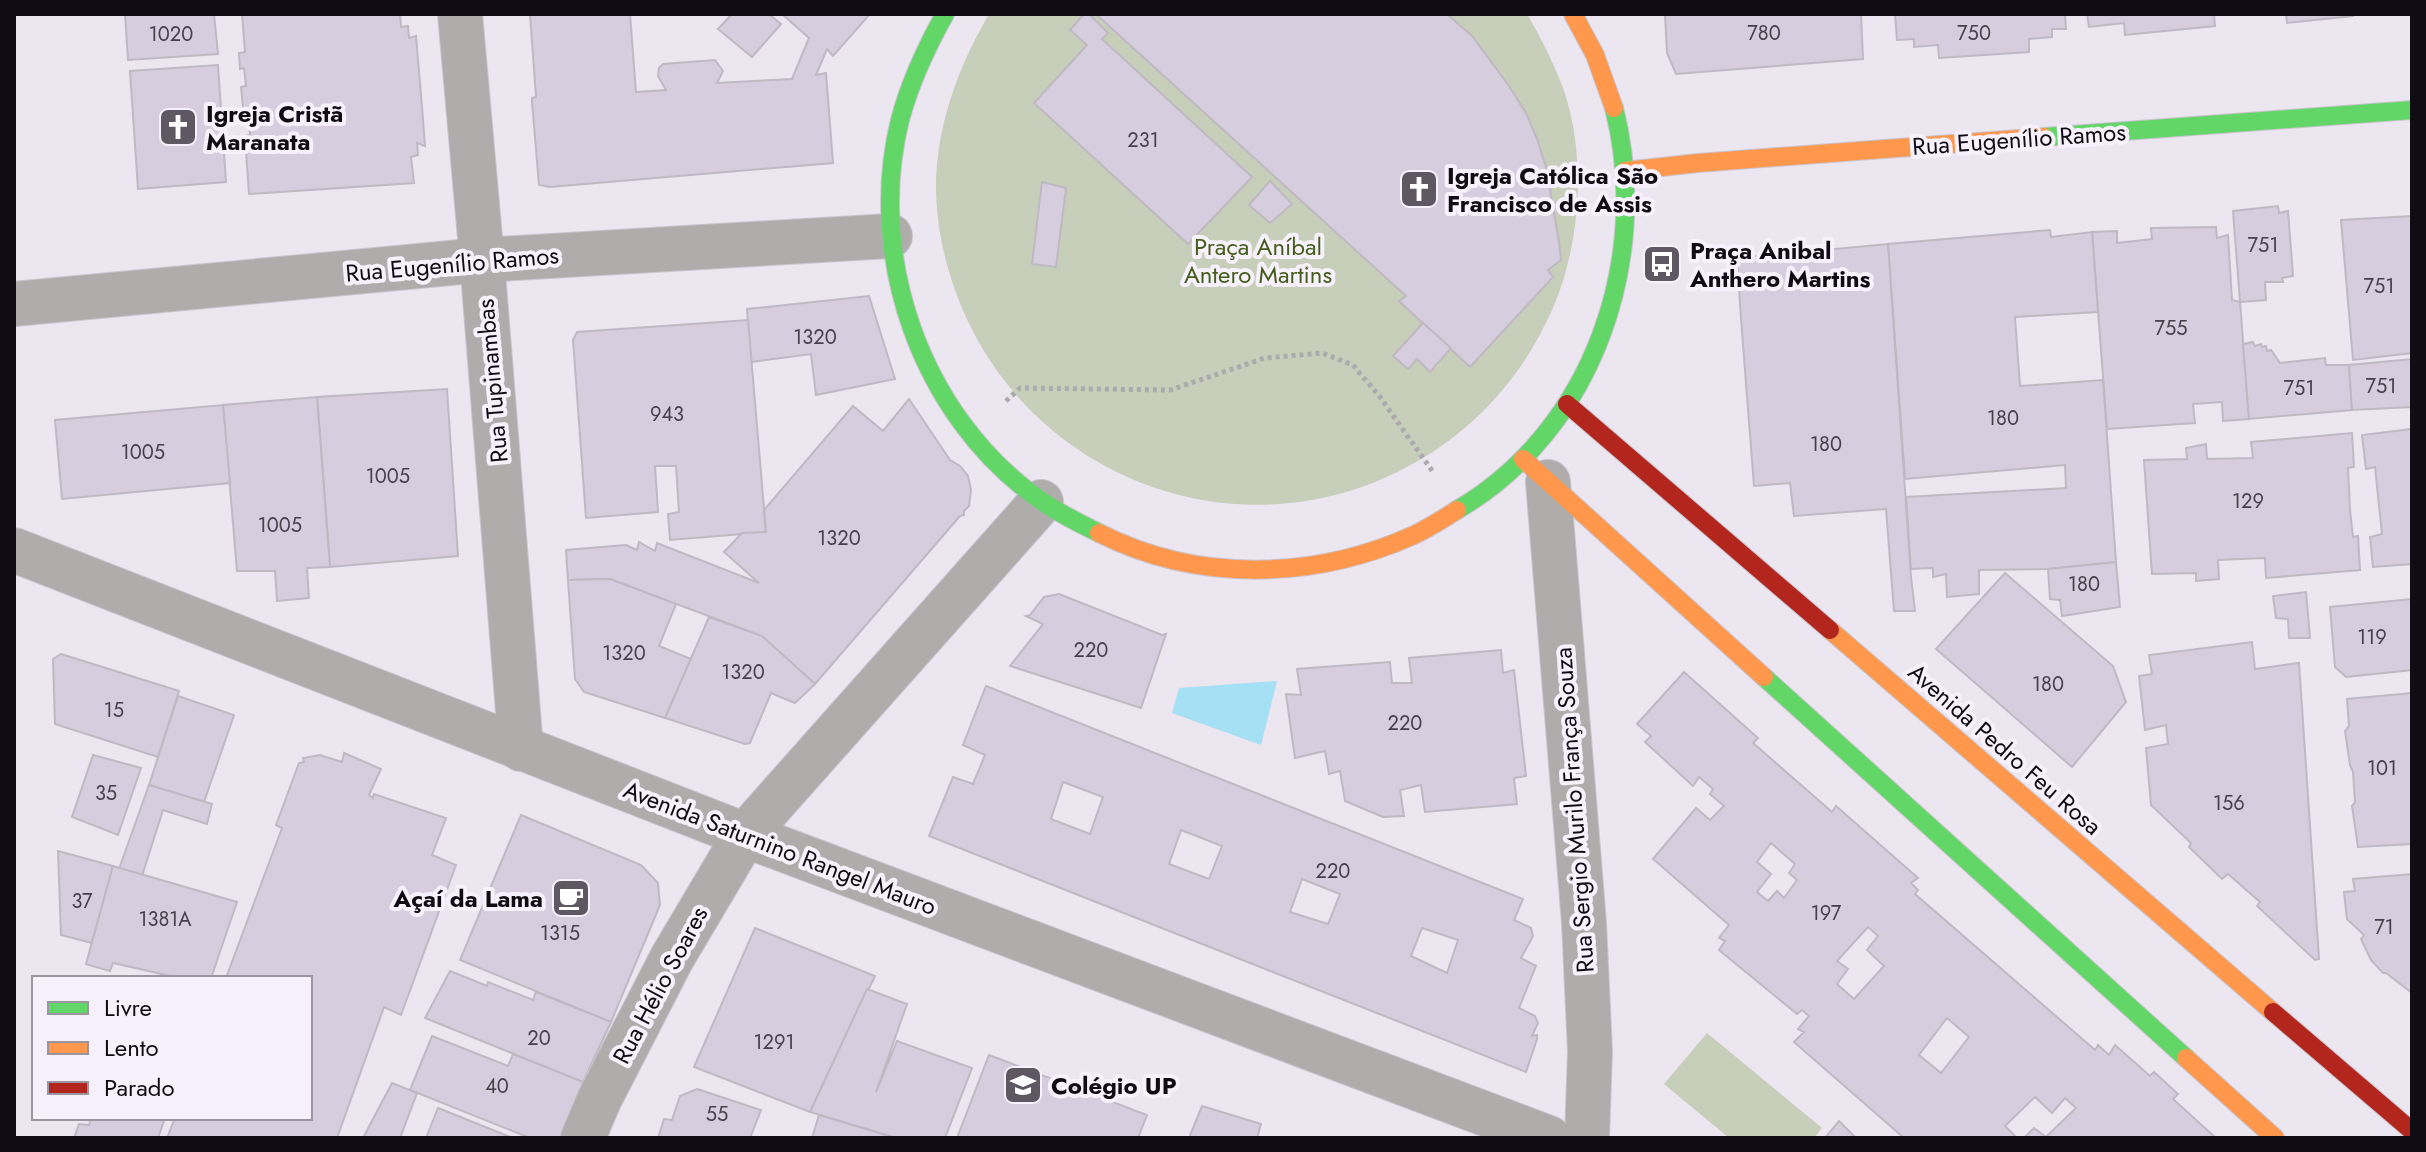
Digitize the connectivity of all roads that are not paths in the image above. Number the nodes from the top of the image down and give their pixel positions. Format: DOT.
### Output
graph roads {
  1 [pos="460,14"];
  2 [pos="945,14"];
  3 [pos="1573,14"];
  4 [pos="2412,110"];
  5 [pos="1625,171"];
  6 [pos="890,236"];
  7 [pos="482,260"];
  8 [pos="14,304"];
  9 [pos="1567,404"];
  10 [pos="1536,471"];
  11 [pos="1041,502"];
  12 [pos="14,550"];
  13 [pos="521,749"];
  14 [pos="745,835"];
  15 [pos="2412,1131"];
  16 [pos="583,1138"];
  17 [pos="1549,1138"];
  18 [pos="1587,1138"];
  19 [pos="2275,1138"];
  1 -- 7 [label="street, Rua Tupinambas"];
  2 -- 6 [label="street"];
  3 -- 5 [label="street"];
  4 -- 5 [label="street, Rua Eugenílio Ramos"];
  5 -- 9 [label="street"];
  6 -- 7 [label="street, Rua Eugenílio Ramos"];
  6 -- 11 [label="street"];
  7 -- 8 [label="street, Rua Eugenílio Ramos"];
  7 -- 13 [label="street, Rua Tupinambas"];
  9 -- 10 [label="street"];
  9 -- 15 [label="street, Avenida Pedro Feu Rosa"];
  10 -- 11 [label="street"];
  10 -- 18 [label="street, Rua Sergio Murilo França Souza"];
  10 -- 19 [label="street"];
  11 -- 14 [label="street, Rua Hélio Soares"];
  12 -- 13 [label="street, Avenida Saturnino Rangel Mauro"];
  13 -- 14 [label="street, Avenida Saturnino Rangel Mauro"];
  14 -- 16 [label="street, Rua Hélio Soares"];
  14 -- 17 [label="street, Avenida Saturnino Rangel Mauro"];
}
